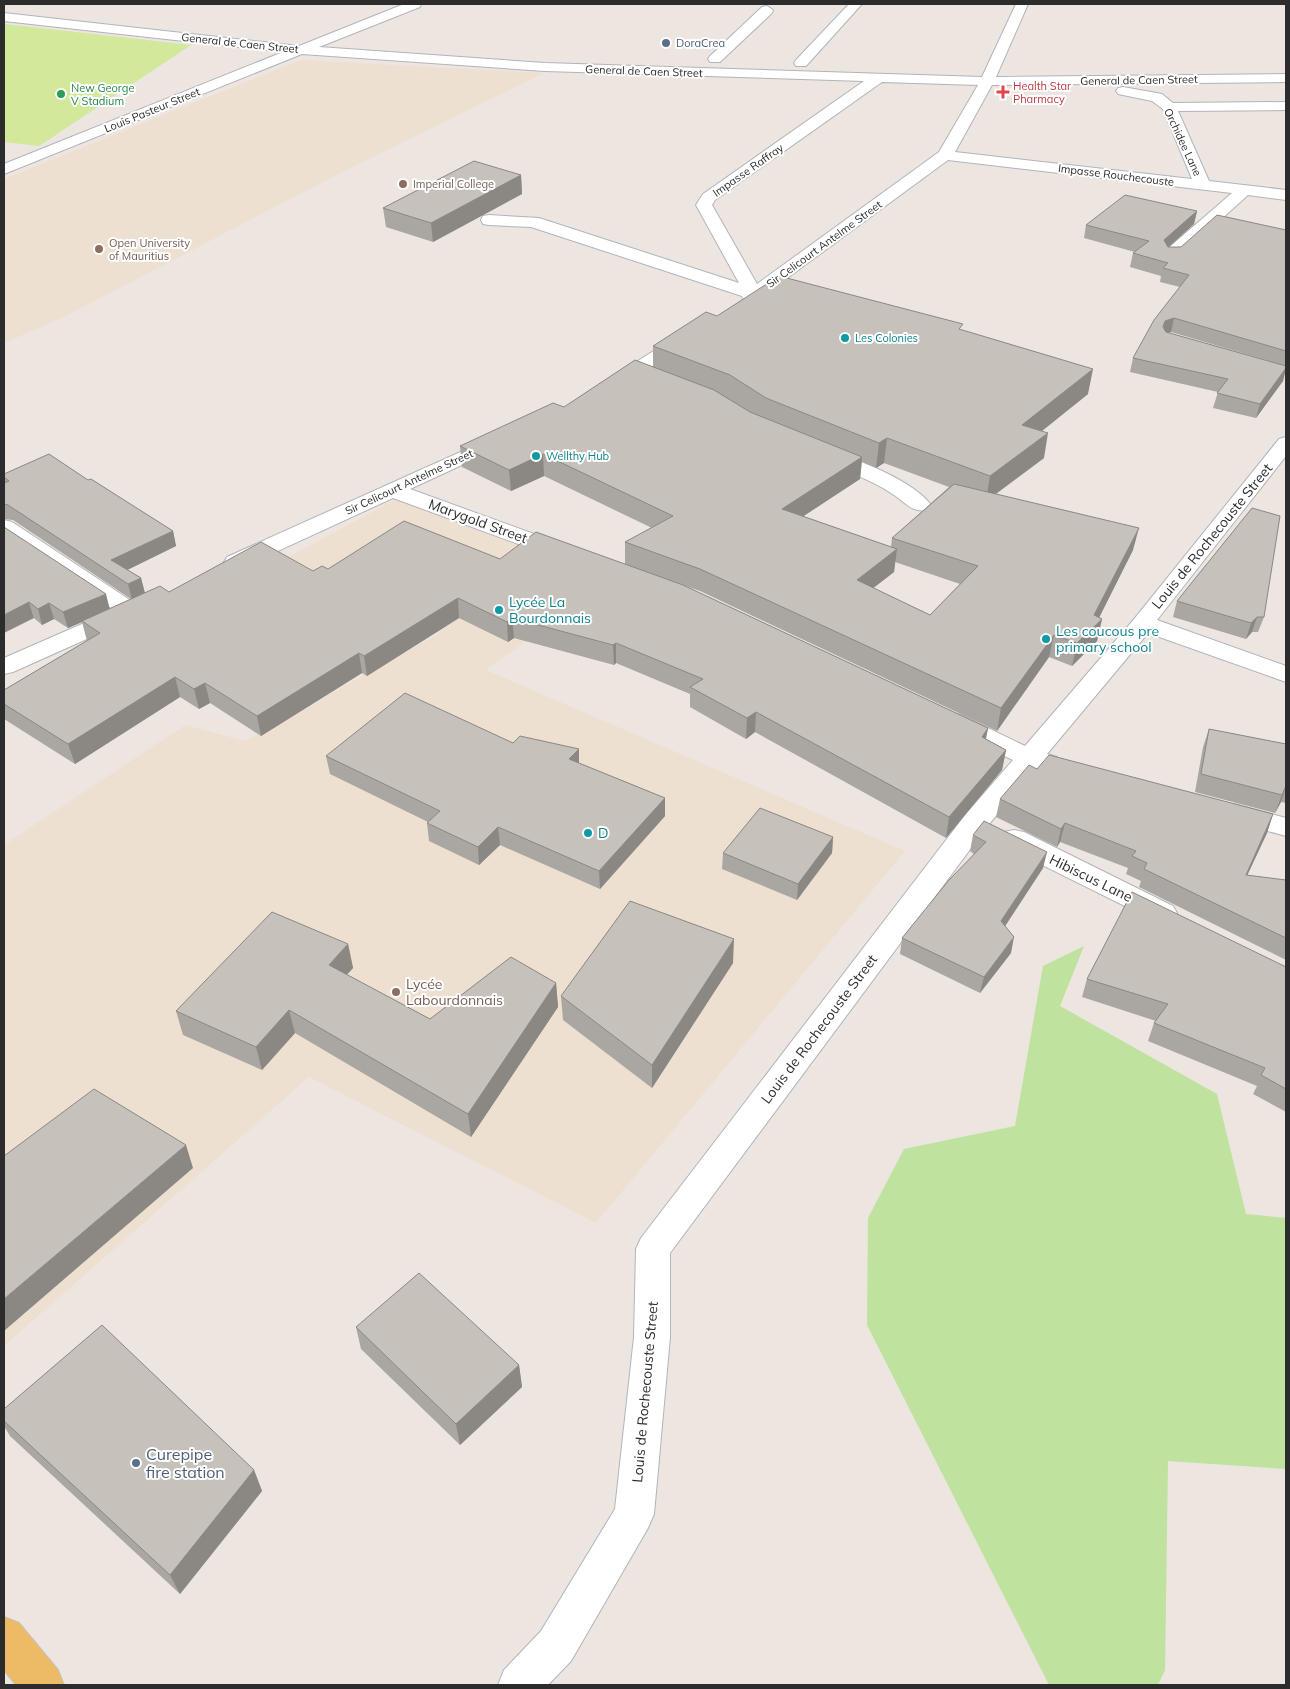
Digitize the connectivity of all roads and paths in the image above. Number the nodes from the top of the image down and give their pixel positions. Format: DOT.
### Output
graph roads {
  1 [pos="414,4"];
  2 [pos="856,4"];
  3 [pos="1017,4"];
  4 [pos="1022,4"];
  5 [pos="767,10"];
  6 [pos="4,17"];
  7 [pos="303,35"];
  8 [pos="332,38"];
  9 [pos="361,40"];
  10 [pos="300,50"];
  11 [pos="655,57"];
  12 [pos="715,59"];
  13 [pos="801,63"];
  14 [pos="916,65"];
  15 [pos="974,66"];
  16 [pos="1013,67"];
  17 [pos="1053,67"];
  18 [pos="1285,68"];
  19 [pos="878,78"];
  20 [pos="988,78"];
  21 [pos="1286,106"];
  22 [pos="1169,107"];
  23 [pos="945,155"];
  24 [pos="4,169"];
  25 [pos="1203,186"];
  26 [pos="1246,190"];
  27 [pos="1286,195"];
  28 [pos="489,220"];
  29 [pos="1171,255"];
  30 [pos="746,300"];
  31 [pos="699,331"];
  32 [pos="598,394"];
  33 [pos="509,436"];
  34 [pos="811,450"];
  35 [pos="1283,452"];
  36 [pos="392,490"];
  37 [pos="920,505"];
  38 [pos="4,527"];
  39 [pos="579,558"];
  40 [pos="221,569"];
  41 [pos="1143,623"];
  42 [pos="4,667"];
  43 [pos="1286,674"];
  44 [pos="932,712"];
  45 [pos="1030,758"];
  46 [pos="1068,768"];
  47 [pos="1210,806"];
  48 [pos="976,821"];
  49 [pos="1286,827"];
  50 [pos="1189,926"];
  51 [pos="4,1638"];
  52 [pos="43,1685"];
  53 [pos="519,1685"];
  1 -- 8 [label="street, Louis Pasteur Street"];
  2 -- 13 [label="street"];
  3 -- 4 [label="street"];
  4 -- 20 [label="street, Sir Celicourt Antelme Street"];
  5 -- 12 [label="street"];
  6 -- 10 [label="street, General de Caen Street"];
  7 -- 8 [label="street, General de Caen Street"];
  8 -- 9 [label="street, General de Caen Street"];
  8 -- 10 [label="street, Louis Pasteur Street"];
  10 -- 19 [label="street, General de Caen Street"];
  10 -- 24 [label="street, Louis Pasteur Street"];
  11 -- 12 [label="street, General de Caen Street"];
  12 -- 13 [label="street, General de Caen Street"];
  13 -- 14 [label="street, General de Caen Street"];
  15 -- 20 [label="street, General de Caen Street"];
  16 -- 20 [label="street, General de Caen Street"];
  17 -- 18 [label="street, General de Caen Street"];
  18 -- 20 [label="street, General de Caen Street"];
  19 -- 20 [label="street, General de Caen Street"];
  19 -- 30 [label="street, Impasse Raffray"];
  20 -- 22 [label="street, Orchidee Lane"];
  20 -- 23 [label="street, Sir Celicourt Antelme Street"];
  21 -- 22 [label="street"];
  22 -- 25 [label="street, Orchidee Lane"];
  23 -- 25 [label="street, Impasse Rouchecouste"];
  23 -- 30 [label="street, Sir Celicourt Antelme Street"];
  25 -- 26 [label="street, Impasse Rouchecouste"];
  26 -- 27 [label="street, Impasse Rouchecouste"];
  26 -- 29 [label="street"];
  28 -- 30 [label="street"];
  31 -- 32 [label="street"];
  33 -- 36 [label="street, Sir Celicourt Antelme Street"];
  34 -- 37 [label="street"];
  35 -- 41 [label="street, Louis de Rochecouste Street"];
  36 -- 39 [label="street, Marygold Street"];
  36 -- 40 [label="street, Sir Celicourt Antelme Street"];
  38 -- 42 [label="street"];
  41 -- 43 [label="street"];
  41 -- 45 [label="street, Louis de Rochecouste Street"];
  44 -- 45 [label="street"];
  45 -- 46 [label="street"];
  45 -- 48 [label="street, Louis de Rochecouste Street"];
  47 -- 49 [label="street"];
  48 -- 50 [label="street, Hibiscus Lane"];
  48 -- 53 [label="street, Louis de Rochecouste Street"];
  51 -- 52 [label="main road"];
}
